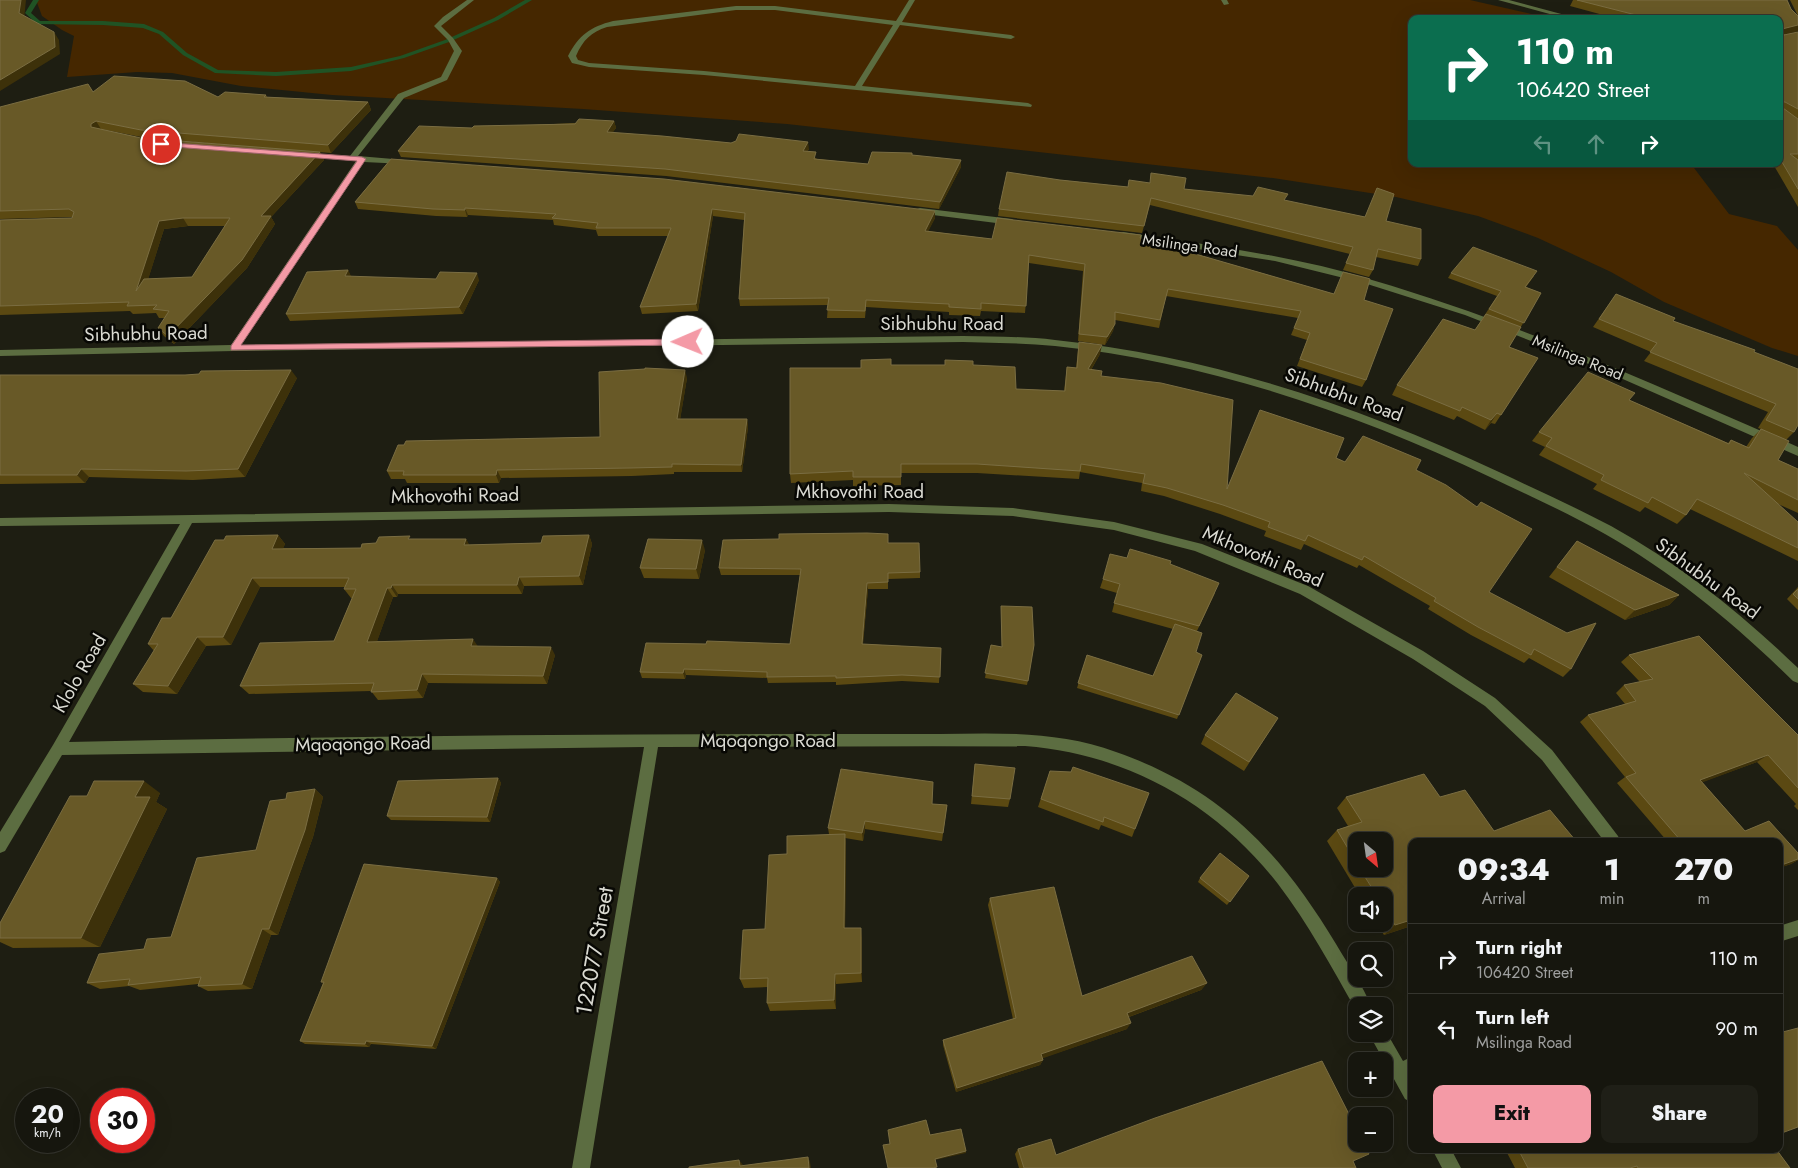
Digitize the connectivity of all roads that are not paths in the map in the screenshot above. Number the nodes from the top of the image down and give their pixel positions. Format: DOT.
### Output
graph roads {
  1 [pos="471,0"];
  2 [pos="912,0"];
  3 [pos="1501,0"];
  4 [pos="1560,15"];
  5 [pos="898,22"];
  6 [pos="1011,37"];
  7 [pos="858,87"];
  8 [pos="1028,105"];
  9 [pos="294,154"];
  10 [pos="352,158"];
  11 [pos="362,159"];
  12 [pos="411,162"];
  13 [pos="910,210"];
  14 [pos="1018,222"];
  15 [pos="1114,234"];
  16 [pos="234,348"];
  17 [pos="0,354"];
  18 [pos="1798,452"];
  19 [pos="188,518"];
  20 [pos="0,522"];
  21 [pos="1798,676"];
  22 [pos="652,741"];
  23 [pos="58,749"];
  24 [pos="1612,838"];
  25 [pos="0,846"];
  26 [pos="1798,928"];
  27 [pos="1783,933"];
  28 [pos="1358,997"];
  29 [pos="1384,1042"];
  30 [pos="1405,1068"];
  31 [pos="1408,1080"];
  32 [pos="1443,1153"];
  33 [pos="581,1168"];
  34 [pos="1452,1168"];
  1 -- 10 [label="street"];
  2 -- 5 [label="street"];
  3 -- 4 [label="street"];
  5 -- 6 [label="street"];
  5 -- 7 [label="street"];
  5 -- 7 [label="street"];
  7 -- 8 [label="street"];
  9 -- 10 [label="street"];
  10 -- 11 [label="street"];
  11 -- 12 [label="street"];
  11 -- 16 [label="street"];
  13 -- 14 [label="street"];
  15 -- 18 [label="street, Msilinga Road"];
  16 -- 17 [label="street, Sibhubhu Road"];
  16 -- 21 [label="street, Sibhubhu Road"];
  19 -- 20 [label="street, Mkhovothi Road"];
  19 -- 23 [label="street, Klolo Road"];
  19 -- 24 [label="street, Mkhovothi Road"];
  22 -- 23 [label="street, Mqoqongo Road"];
  22 -- 28 [label="street, Mqoqongo Road"];
  22 -- 33 [label="street, 122077 Street"];
  23 -- 25 [label="street, Klolo Road"];
  26 -- 27 [label="street"];
  29 -- 30 [label="street"];
  30 -- 31 [label="street"];
  32 -- 34 [label="street"];
}
